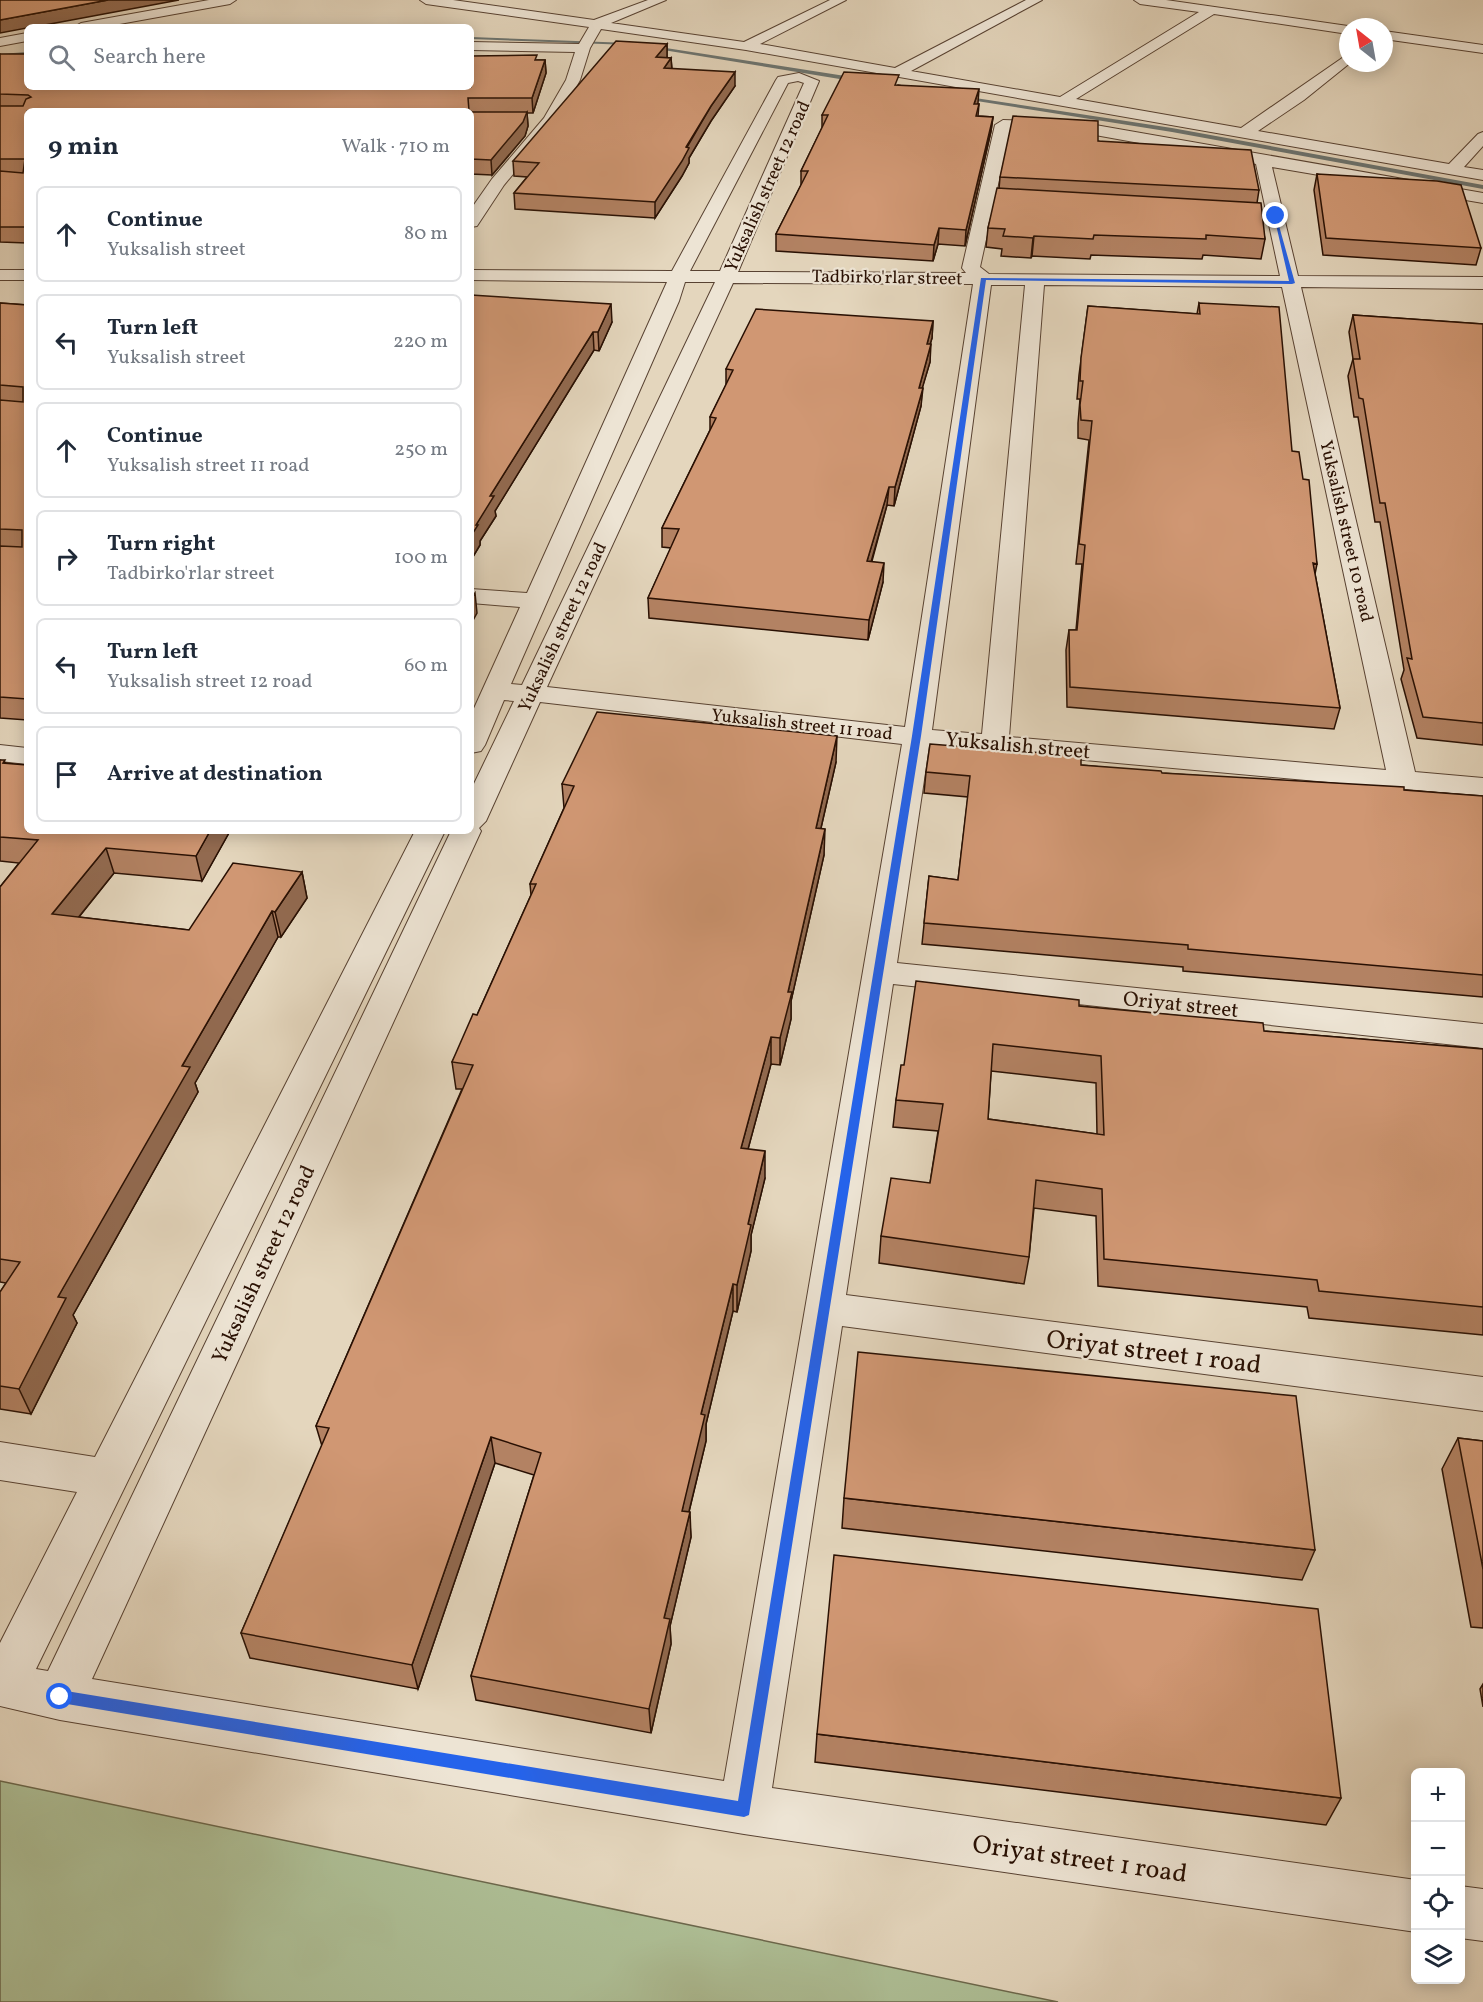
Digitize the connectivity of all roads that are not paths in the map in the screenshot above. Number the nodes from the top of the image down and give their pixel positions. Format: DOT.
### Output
graph roads {
  1 [pos="230,0"];
  2 [pos="426,0"];
  3 [pos="660,0"];
  4 [pos="840,0"];
  5 [pos="1036,0"];
  6 [pos="1140,0"];
  7 [pos="1212,10"];
  8 [pos="598,23"];
  9 [pos="98,24"];
  10 [pos="1339,28"];
  11 [pos="1393,36"];
  12 [pos="24,38"];
  13 [pos="0,42"];
  14 [pos="586,43"];
  15 [pos="474,45"];
  16 [pos="746,45"];
  17 [pos="1483,50"];
  18 [pos="1339,65"];
  19 [pos="896,74"];
  20 [pos="1061,102"];
  21 [pos="528,120"];
  22 [pos="550,120"];
  23 [pos="1244,133"];
  24 [pos="1483,137"];
  25 [pos="1263,161"];
  26 [pos="1452,170"];
  27 [pos="1483,175"];
  28 [pos="480,182"];
  29 [pos="498,182"];
  30 [pos="1483,198"];
  31 [pos="986,200"];
  32 [pos="1009,201"];
  33 [pos="1253,215"];
  34 [pos="1276,216"];
  35 [pos="474,218"];
  36 [pos="700,234"];
  37 [pos="745,236"];
  38 [pos="0,275"];
  39 [pos="24,275"];
  40 [pos="474,275"];
  41 [pos="678,276"];
  42 [pos="727,276"];
  43 [pos="983,278"];
  44 [pos="1035,280"];
  45 [pos="1292,283"];
  46 [pos="1483,283"];
  47 [pos="474,596"];
  48 [pos="537,601"];
  49 [pos="495,692"];
  50 [pos="531,693"];
  51 [pos="916,736"];
  52 [pos="474,738"];
  53 [pos="995,744"];
  54 [pos="0,753"];
  55 [pos="24,756"];
  56 [pos="1402,779"];
  57 [pos="1483,787"];
  58 [pos="474,815"];
  59 [pos="429,834"];
  60 [pos="465,834"];
  61 [pos="879,972"];
  62 [pos="1483,1036"];
  63 [pos="825,1308"];
  64 [pos="1483,1394"];
  65 [pos="0,1461"];
  66 [pos="107,1478"];
  67 [pos="2,1684"];
  68 [pos="60,1697"];
  69 [pos="744,1809"];
  70 [pos="1411,1905"];
  71 [pos="1465,1913"];
  72 [pos="1483,1916"];
  1 -- 9 [label="street"];
  2 -- 8 [label="street"];
  3 -- 8 [label="street"];
  4 -- 16 [label="street"];
  5 -- 19 [label="street"];
  6 -- 7 [label="street"];
  7 -- 10 [label="street"];
  7 -- 20 [label="street"];
  8 -- 14 [label="street"];
  8 -- 16 [label="street"];
  11 -- 17 [label="street"];
  12 -- 13 [label="street"];
  14 -- 15 [label="street"];
  14 -- 22 [label="street"];
  16 -- 19 [label="street"];
  18 -- 23 [label="street"];
  19 -- 20 [label="street"];
  20 -- 23 [label="street"];
  21 -- 22 [label="street"];
  22 -- 29 [label="street"];
  23 -- 26 [label="street"];
  24 -- 26 [label="street"];
  25 -- 30 [label="street"];
  25 -- 31 [label="street, Yuksalish street 11 road"];
  25 -- 34 [label="street"];
  26 -- 27 [label="street"];
  28 -- 29 [label="street"];
  29 -- 35 [label="street"];
  31 -- 32 [label="street"];
  31 -- 43 [label="street, Yuksalish street 11 road"];
  33 -- 34 [label="street"];
  34 -- 45 [label="street"];
  36 -- 37 [label="street"];
  36 -- 37 [label="street, Yuksalish street 12 road"];
  36 -- 41 [label="street, Yuksalish street 12 road"];
  37 -- 42 [label="street, Yuksalish street 12 road"];
  38 -- 39 [label="street"];
  40 -- 41 [label="street, Tadbirko'rlar street"];
  41 -- 42 [label="street, Tadbirko'rlar street"];
  41 -- 48 [label="street, Yuksalish street 12 road"];
  42 -- 43 [label="street, Tadbirko'rlar street"];
  42 -- 50 [label="street, Yuksalish street 12 road"];
  43 -- 44 [label="street, Tadbirko'rlar street"];
  43 -- 51 [label="street, Yuksalish street 11 road"];
  44 -- 45 [label="street, Tadbirko'rlar street"];
  44 -- 53 [label="street"];
  45 -- 46 [label="street, Tadbirko'rlar street"];
  45 -- 56 [label="street, Yuksalish street 10 road"];
  47 -- 48 [label="street"];
  48 -- 49 [label="street, Yuksalish street 12 road"];
  49 -- 50 [label="street, Yuksalish street 11 road"];
  49 -- 52 [label="street, Yuksalish street 12 road"];
  50 -- 51 [label="street, Yuksalish street 11 road"];
  50 -- 58 [label="street, Yuksalish street 12 road"];
  51 -- 53 [label="street, Yuksalish street"];
  51 -- 61 [label="street, Yuksalish street"];
  53 -- 56 [label="street, Yuksalish street"];
  54 -- 55 [label="street"];
  56 -- 57 [label="street, Yuksalish street"];
  59 -- 66 [label="street, Yuksalish street 12 road"];
  60 -- 68 [label="street, Yuksalish street 12 road"];
  61 -- 62 [label="street, Oriyat street"];
  61 -- 63 [label="street, Yuksalish street"];
  63 -- 64 [label="street, Oriyat street 1 road"];
  63 -- 69 [label="street, Yuksalish street"];
  65 -- 66 [label="street"];
  66 -- 67 [label="street, Yuksalish street 12 road"];
  67 -- 68 [label="street"];
  68 -- 69 [label="street"];
  69 -- 70 [label="street, Oriyat street 1 road"];
  71 -- 72 [label="street"];
}
